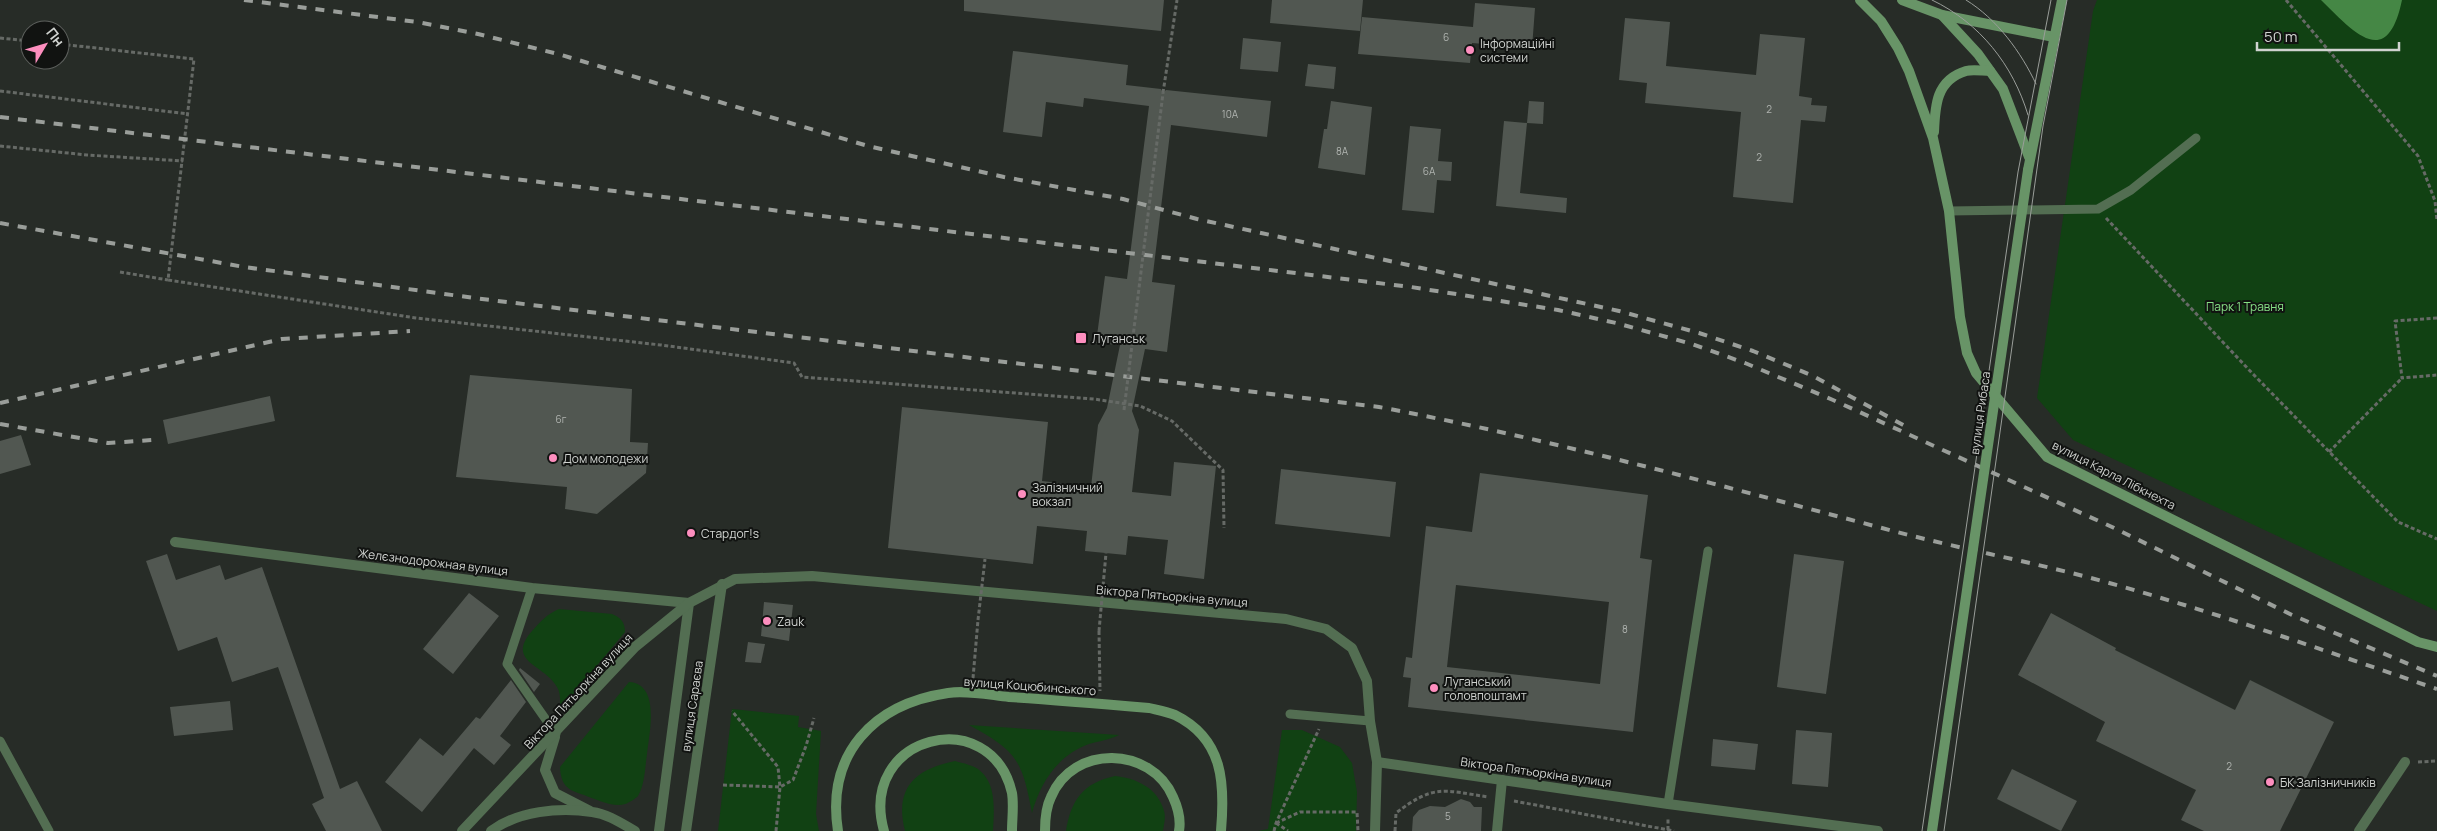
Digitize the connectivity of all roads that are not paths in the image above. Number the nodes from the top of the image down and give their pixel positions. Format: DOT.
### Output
graph roads {
  1 [pos="1860,0"];
  2 [pos="1902,0"];
  3 [pos="2062,0"];
  4 [pos="1942,15"];
  5 [pos="2054,37"];
  6 [pos="1990,71"];
  7 [pos="1933,138"];
  8 [pos="2196,138"];
  9 [pos="2029,157"];
  10 [pos="1949,211"];
  11 [pos="175,542"];
  12 [pos="1708,552"];
  13 [pos="722,584"];
  14 [pos="532,588"];
  15 [pos="689,603"];
  16 [pos="2437,647"];
  17 [pos="1290,714"];
  18 [pos="1370,721"];
  19 [pos="556,734"];
  20 [pos="0,741"];
  21 [pos="1377,762"];
  22 [pos="2405,762"];
  23 [pos="1502,780"];
  24 [pos="1668,804"];
  25 [pos="592,812"];
  26 [pos="49,831"];
  27 [pos="462,831"];
  28 [pos="491,831"];
  29 [pos="635,831"];
  30 [pos="659,831"];
  31 [pos="686,831"];
  32 [pos="838,831"];
  33 [pos="884,831"];
  34 [pos="1012,831"];
  35 [pos="1045,831"];
  36 [pos="1179,831"];
  37 [pos="1221,831"];
  38 [pos="1376,831"];
  39 [pos="1497,831"];
  40 [pos="1878,831"];
  41 [pos="1932,831"];
  42 [pos="2359,831"];
  1 -- 7 [label="street, вулиця Карла Лібкнехта"];
  2 -- 4 [label="street"];
  3 -- 5 [label="street, вулиця Рибаса"];
  4 -- 5 [label="street"];
  4 -- 6 [label="street"];
  5 -- 9 [label="street, вулиця Рибаса"];
  6 -- 7 [label="street"];
  6 -- 9 [label="street"];
  7 -- 10 [label="street, вулиця Карла Лібкнехта"];
  8 -- 10 [label="lane"];
  9 -- 41 [label="street, вулиця Рибаса, bridge"];
  10 -- 16 [label="street, вулиця Карла Лібкнехта"];
  11 -- 14 [label="street, Желєзнодорожная вулиця"];
  12 -- 24 [label="lane"];
  13 -- 15 [label="street, Віктора Пятьоркіна вулиця"];
  13 -- 18 [label="street, Віктора Пятьоркіна вулиця"];
  13 -- 31 [label="street, вулиця Сараєва"];
  14 -- 15 [label="street, Желєзнодорожная вулиця"];
  14 -- 19 [label="lane"];
  15 -- 19 [label="street, Віктора Пятьоркіна вулиця"];
  15 -- 30 [label="street"];
  17 -- 18 [label="lane"];
  18 -- 21 [label="street, Віктора Пятьоркіна вулиця"];
  19 -- 25 [label="street"];
  19 -- 27 [label="street, Віктора Пятьоркіна вулиця"];
  20 -- 26 [label="lane"];
  21 -- 23 [label="street, Віктора Пятьоркіна вулиця"];
  21 -- 38 [label="street"];
  22 -- 42 [label="street"];
  23 -- 24 [label="street, Віктора Пятьоркіна вулиця"];
  23 -- 39 [label="street"];
  24 -- 40 [label="street, Віктора Пятьоркіна вулиця"];
  25 -- 28 [label="street"];
  25 -- 29 [label="street"];
  32 -- 37 [label="street, вулиця Коцюбинського"];
  33 -- 34 [label="street"];
  35 -- 36 [label="street"];
}
